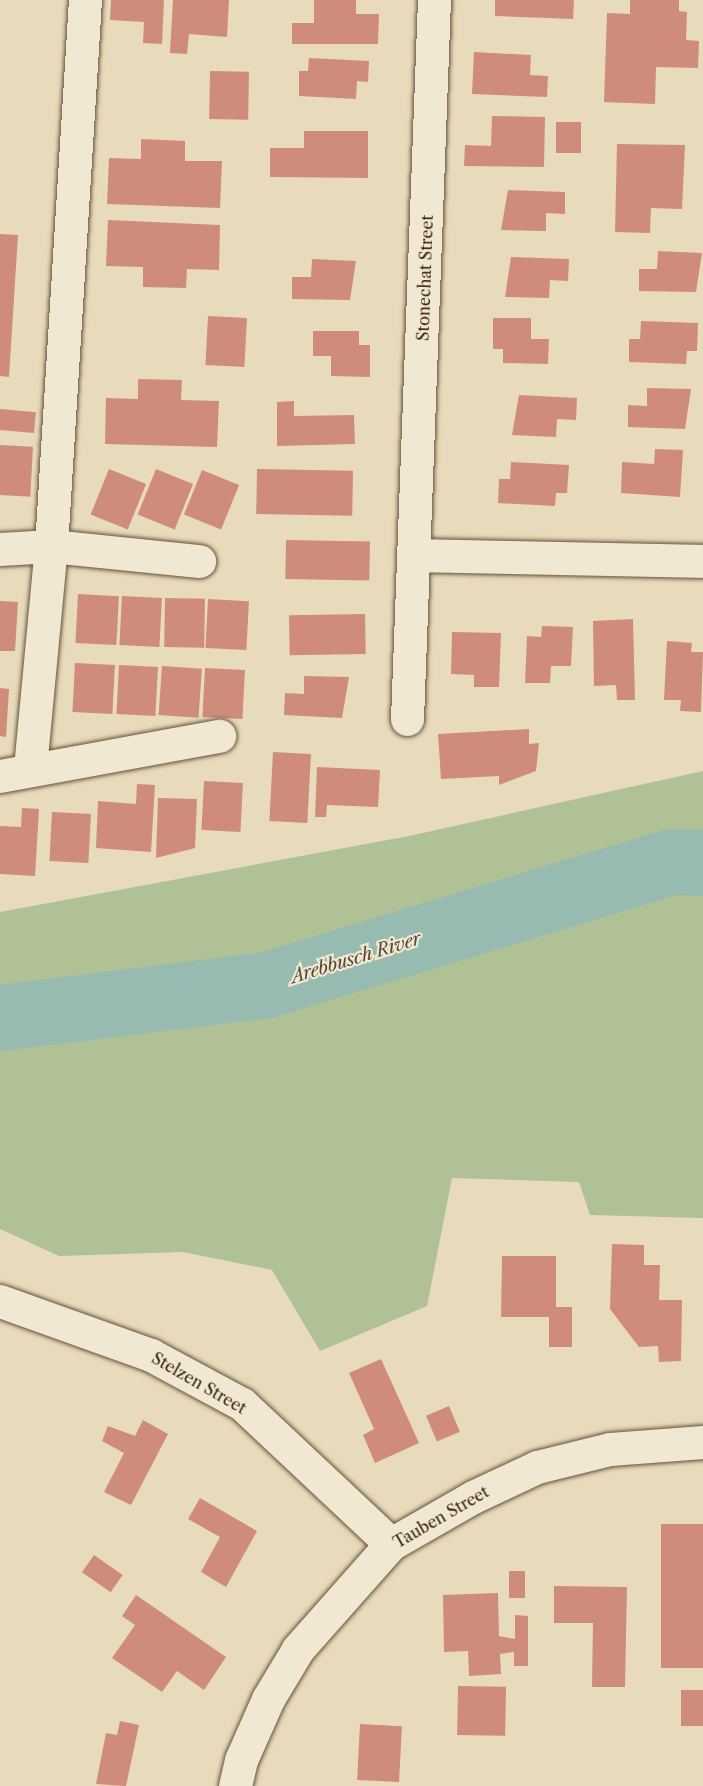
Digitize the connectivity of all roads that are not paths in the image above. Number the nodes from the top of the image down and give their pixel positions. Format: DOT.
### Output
graph roads {
  1 [pos="85,0"];
  2 [pos="434,0"];
  3 [pos="51,546"];
  4 [pos="0,549"];
  5 [pos="416,555"];
  6 [pos="199,561"];
  7 [pos="703,561"];
  8 [pos="407,719"];
  9 [pos="219,736"];
  10 [pos="15,772"];
  11 [pos="0,1301"];
  12 [pos="703,1442"];
  13 [pos="391,1544"];
  14 [pos="235,1786"];
  1 -- 3 [label="street"];
  2 -- 5 [label="street, Stonechat Street"];
  3 -- 4 [label="street"];
  3 -- 6 [label="street"];
  3 -- 10 [label="street"];
  5 -- 7 [label="street"];
  5 -- 8 [label="street, Stonechat Street"];
  9 -- 10 [label="street"];
  11 -- 13 [label="street, Stelzen Street"];
  12 -- 13 [label="street, Tauben Street"];
  13 -- 14 [label="street, Tauben Street"];
}
